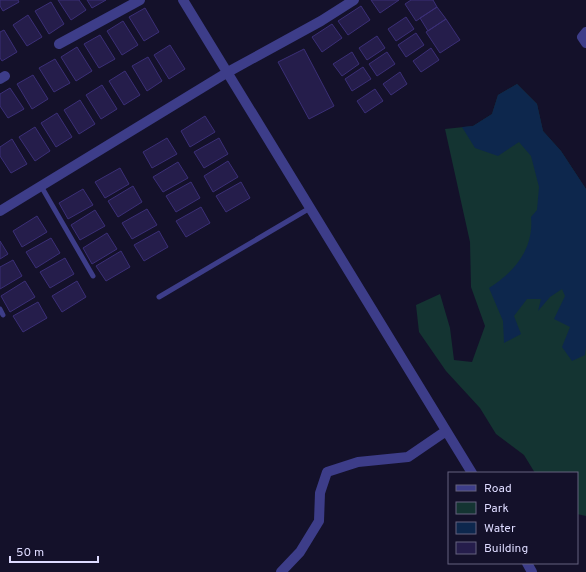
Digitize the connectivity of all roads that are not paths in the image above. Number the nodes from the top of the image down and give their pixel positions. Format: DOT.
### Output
graph roads {
  1 [pos="140,0"];
  2 [pos="183,0"];
  3 [pos="354,0"];
  4 [pos="586,32"];
  5 [pos="586,43"];
  6 [pos="60,44"];
  7 [pos="228,72"];
  8 [pos="41,186"];
  9 [pos="310,208"];
  10 [pos="0,211"];
  11 [pos="93,276"];
  12 [pos="159,297"];
  13 [pos="0,310"];
  14 [pos="3,315"];
  15 [pos="446,431"];
  16 [pos="471,472"];
  17 [pos="281,572"];
  1 -- 6 [label="street"];
  2 -- 7 [label="street"];
  3 -- 7 [label="street"];
  4 -- 5 [label="street"];
  7 -- 8 [label="street"];
  7 -- 9 [label="street"];
  8 -- 10 [label="street"];
  8 -- 11 [label="lane"];
  9 -- 12 [label="lane"];
  9 -- 15 [label="street"];
  13 -- 14 [label="lane"];
  15 -- 16 [label="street"];
  15 -- 17 [label="street"];
}
